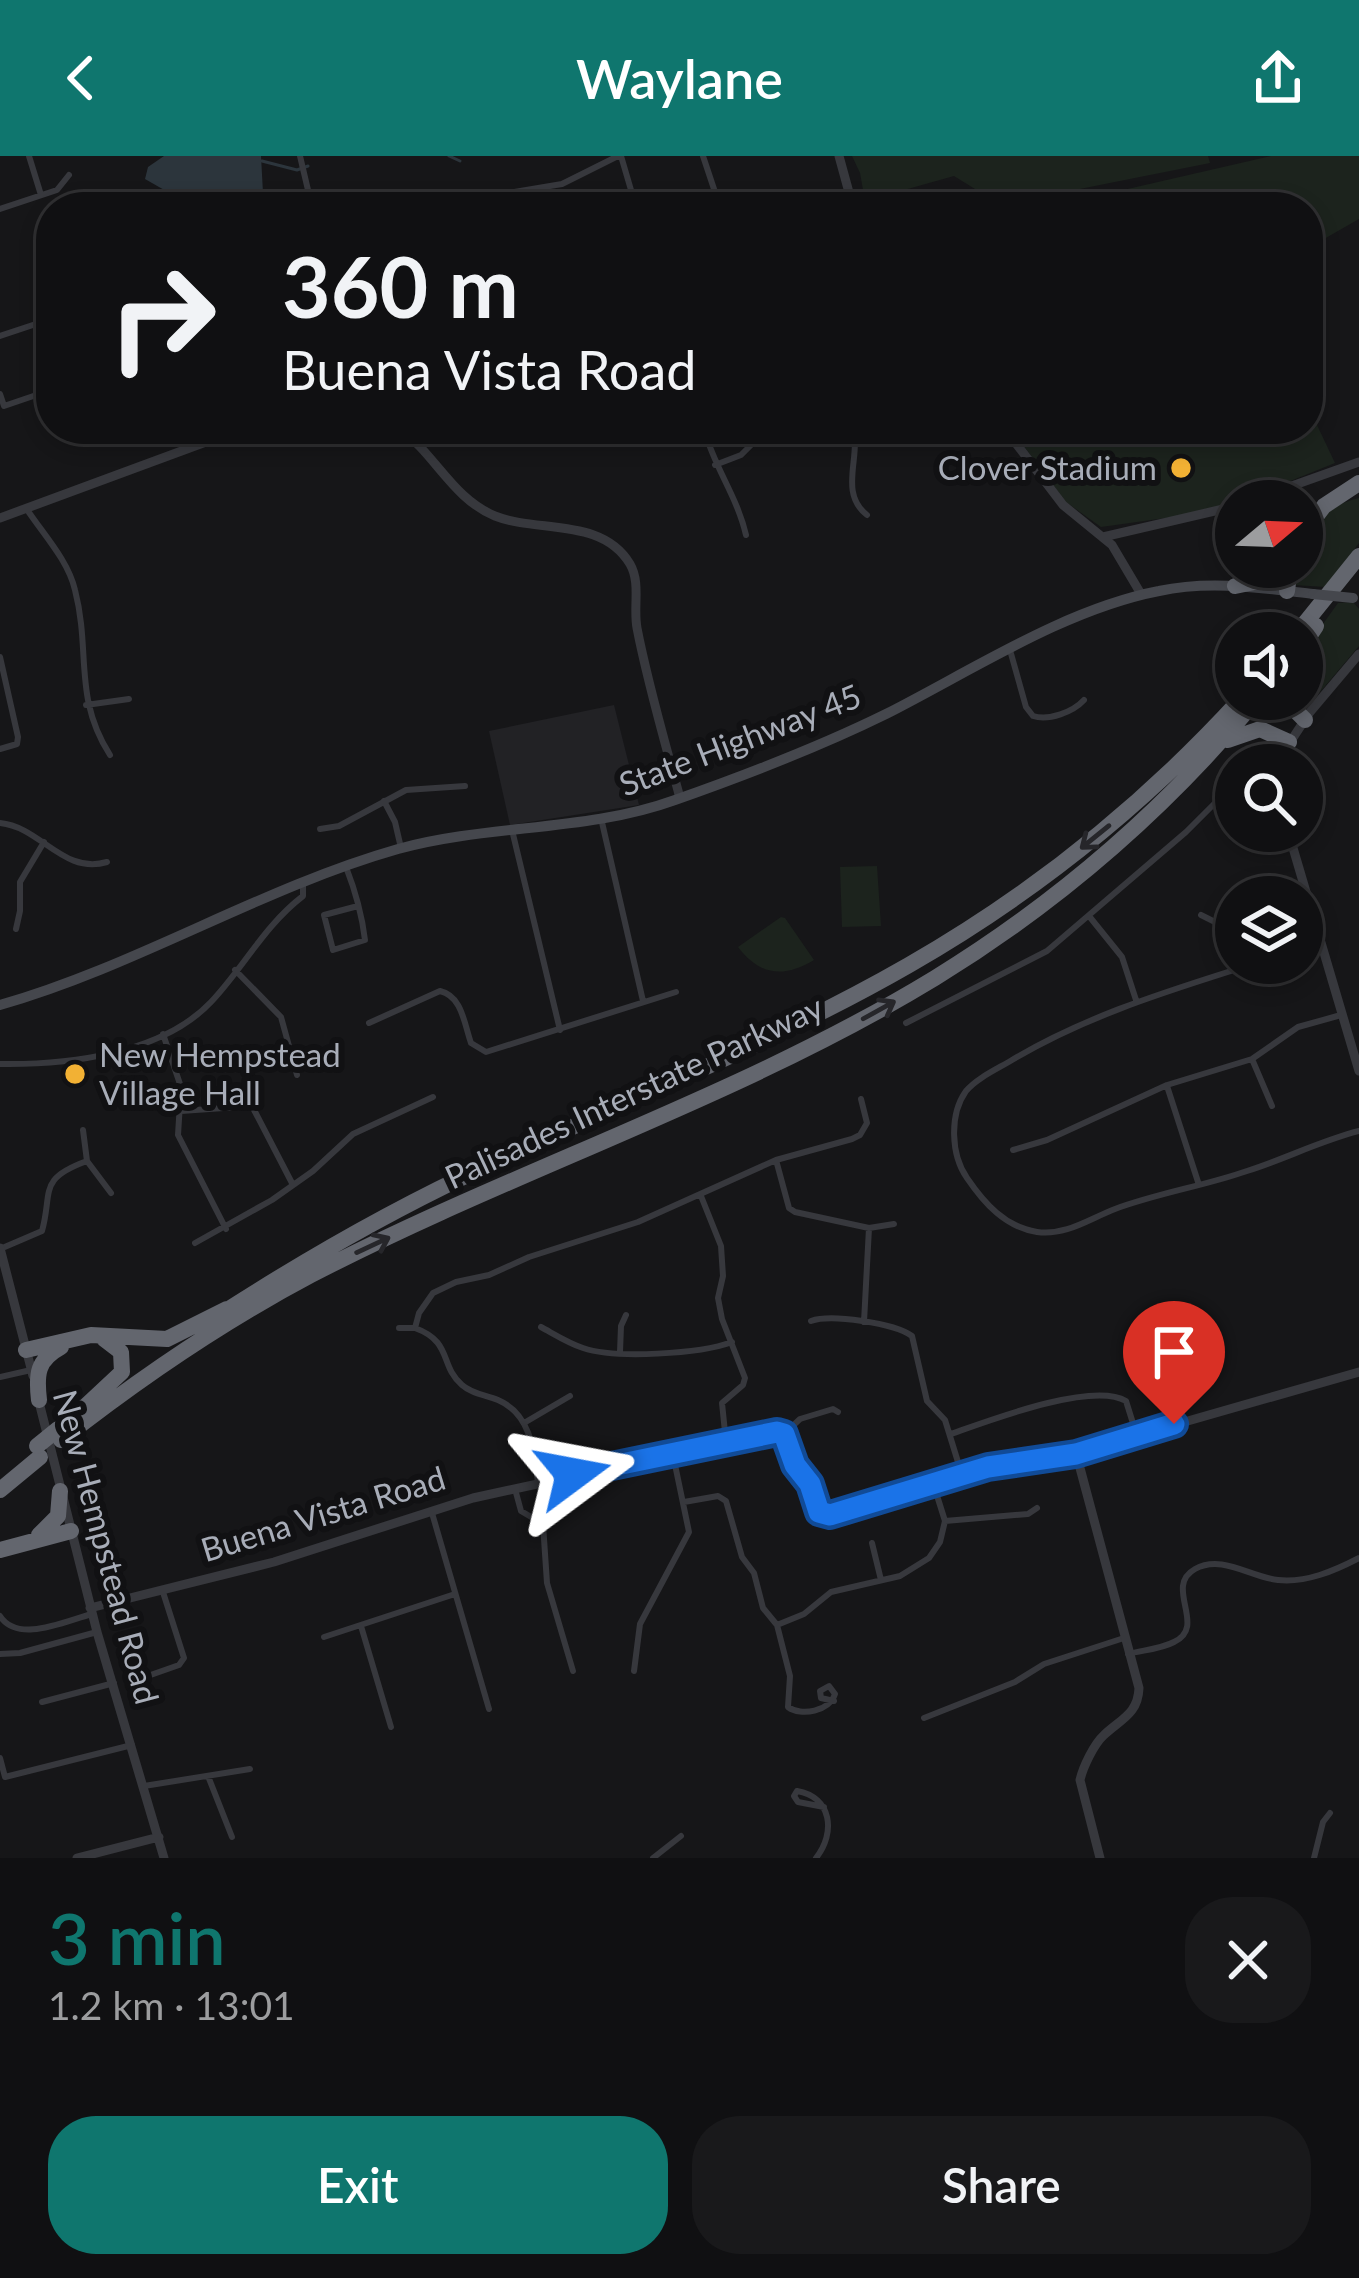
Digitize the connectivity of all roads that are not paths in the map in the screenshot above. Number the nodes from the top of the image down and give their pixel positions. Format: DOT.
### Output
graph roads {
  1 [pos="29,156"];
  2 [pos="301,156"];
  3 [pos="620,156"];
  4 [pos="703,156"];
  5 [pos="838,156"];
  6 [pos="69,175"];
  7 [pos="40,192"];
  8 [pos="48,192"];
  9 [pos="309,192"];
  10 [pos="514,192"];
  11 [pos="631,192"];
  12 [pos="715,192"];
  13 [pos="849,192"];
  14 [pos="36,197"];
  15 [pos="0,208"];
  16 [pos="36,324"];
  17 [pos="0,336"];
  18 [pos="0,394"];
  19 [pos="36,396"];
  20 [pos="190,444"];
  21 [pos="197,444"];
  22 [pos="414,444"];
  23 [pos="709,444"];
  24 [pos="856,444"];
  25 [pos="1016,444"];
  26 [pos="751,445"];
  27 [pos="185,447"];
  28 [pos="1359,462"];
  29 [pos="715,465"];
  30 [pos="1309,480"];
  31 [pos="1359,483"];
  32 [pos="1359,493"];
  33 [pos="1328,502"];
  34 [pos="26,508"];
  35 [pos="1323,508"];
  36 [pos="1215,511"];
  37 [pos="867,515"];
  38 [pos="0,518"];
  39 [pos="746,535"];
  40 [pos="1103,537"];
  41 [pos="1359,554"];
  42 [pos="1359,574"];
  43 [pos="1215,586"];
  44 [pos="1256,588"];
  45 [pos="1287,588"];
  46 [pos="1287,591"];
  47 [pos="1321,593"];
  48 [pos="1141,594"];
  49 [pos="1357,600"];
  50 [pos="1310,612"];
  51 [pos="1323,618"];
  52 [pos="1010,650"];
  53 [pos="1359,654"];
  54 [pos="0,657"];
  55 [pos="1323,697"];
  56 [pos="130,699"];
  57 [pos="1084,700"];
  58 [pos="86,705"];
  59 [pos="1220,720"];
  60 [pos="1238,720"];
  61 [pos="1224,744"];
  62 [pos="1274,744"];
  63 [pos="0,749"];
  64 [pos="1215,752"];
  65 [pos="110,755"];
  66 [pos="465,786"];
  67 [pos="1174,790"];
  68 [pos="680,798"];
  69 [pos="383,800"];
  70 [pos="1215,803"];
  71 [pos="601,818"];
  72 [pos="0,823"];
  73 [pos="320,829"];
  74 [pos="512,830"];
  75 [pos="44,842"];
  76 [pos="401,848"];
  77 [pos="106,862"];
  78 [pos="346,867"];
  79 [pos="303,884"];
  80 [pos="358,906"];
  81 [pos="1089,916"];
  82 [pos="1201,916"];
  83 [pos="1215,922"];
  84 [pos="16,929"];
  85 [pos="1323,946"];
  86 [pos="235,970"];
  87 [pos="1215,973"];
  88 [pos="676,992"];
  89 [pos="1136,1000"];
  90 [pos="644,1002"];
  91 [pos="0,1005"];
  92 [pos="1344,1014"];
  93 [pos="906,1023"];
  94 [pos="369,1024"];
  95 [pos="560,1030"];
  96 [pos="163,1034"];
  97 [pos="1252,1059"];
  98 [pos="0,1064"];
  99 [pos="1359,1071"];
  100 [pos="297,1075"];
  101 [pos="1167,1085"];
  102 [pos="434,1097"];
  103 [pos="862,1099"];
  104 [pos="1272,1106"];
  105 [pos="181,1111"];
  106 [pos="82,1130"];
  107 [pos="1359,1131"];
  108 [pos="1013,1150"];
  109 [pos="776,1160"];
  110 [pos="88,1161"];
  111 [pos="293,1185"];
  112 [pos="1198,1186"];
  113 [pos="111,1193"];
  114 [pos="701,1196"];
  115 [pos="894,1224"];
  116 [pos="226,1228"];
  117 [pos="868,1228"];
  118 [pos="195,1243"];
  119 [pos="0,1252"];
  120 [pos="4,1289"];
  121 [pos="233,1306"];
  122 [pos="626,1315"];
  123 [pos="811,1321"];
  124 [pos="864,1322"];
  125 [pos="541,1327"];
  126 [pos="399,1328"];
  127 [pos="415,1328"];
  128 [pos="732,1342"];
  129 [pos="64,1345"];
  130 [pos="620,1352"];
  131 [pos="28,1358"];
  132 [pos="1359,1372"];
  133 [pos="0,1377"];
  134 [pos="570,1396"];
  135 [pos="39,1400"];
  136 [pos="838,1412"];
  137 [pos="524,1423"];
  138 [pos="62,1430"];
  139 [pos="784,1434"];
  140 [pos="951,1434"];
  141 [pos="1137,1436"];
  142 [pos="726,1442"];
  143 [pos="672,1452"];
  144 [pos="1076,1454"];
  145 [pos="962,1475"];
  146 [pos="538,1483"];
  147 [pos="3,1484"];
  148 [pos="934,1486"];
  149 [pos="514,1489"];
  150 [pos="60,1491"];
  151 [pos="684,1502"];
  152 [pos="1037,1508"];
  153 [pos="431,1510"];
  154 [pos="945,1521"];
  155 [pos="70,1529"];
  156 [pos="37,1536"];
  157 [pos="872,1543"];
  158 [pos="0,1548"];
  159 [pos="1359,1558"];
  160 [pos="881,1580"];
  161 [pos="163,1589"];
  162 [pos="455,1594"];
  163 [pos="91,1611"];
  164 [pos="0,1616"];
  165 [pos="776,1625"];
  166 [pos="361,1626"];
  167 [pos="97,1632"];
  168 [pos="324,1637"];
  169 [pos="1124,1638"];
  170 [pos="0,1654"];
  171 [pos="1128,1654"];
  172 [pos="572,1671"];
  173 [pos="634,1671"];
  174 [pos="142,1678"];
  175 [pos="114,1683"];
  176 [pos="834,1701"];
  177 [pos="42,1702"];
  178 [pos="489,1708"];
  179 [pos="924,1718"];
  180 [pos="391,1726"];
  181 [pos="132,1745"];
  182 [pos="0,1757"];
  183 [pos="250,1768"];
  184 [pos="208,1776"];
  185 [pos="144,1786"];
  186 [pos="824,1807"];
  187 [pos="1330,1813"];
  188 [pos="681,1836"];
  189 [pos="158,1837"];
  190 [pos="232,1838"];
  191 [pos="77,1858"];
  192 [pos="164,1858"];
  193 [pos="653,1858"];
  194 [pos="816,1858"];
  195 [pos="1100,1858"];
  196 [pos="1314,1858"];
  1 -- 7 [label="street"];
  2 -- 9 [label="street"];
  3 -- 10 [label="street"];
  3 -- 11 [label="street"];
  4 -- 12 [label="street"];
  5 -- 13 [label="street"];
  6 -- 8 [label="street"];
  14 -- 15 [label="street"];
  16 -- 17 [label="street"];
  18 -- 19 [label="street"];
  20 -- 27 [label="street"];
  21 -- 27 [label="street"];
  22 -- 68 [label="street"];
  23 -- 29 [label="street"];
  24 -- 37 [label="street"];
  25 -- 40 [label="street"];
  26 -- 29 [label="street"];
  27 -- 34 [label="street"];
  28 -- 30 [label="street"];
  29 -- 39 [label="street"];
  31 -- 33 [label="highway"];
  32 -- 33 [label="highway"];
  33 -- 35 [label="highway"];
  34 -- 38 [label="street"];
  34 -- 58 [label="street"];
  36 -- 40 [label="street"];
  40 -- 48 [label="street"];
  41 -- 47 [label="highway"];
  42 -- 51 [label="highway"];
  43 -- 48 [label="main road, State Highway 45"];
  44 -- 46 [label="main road, State Highway 45"];
  45 -- 46 [label="highway"];
  46 -- 47 [label="main road, State Highway 45"];
  47 -- 49 [label="main road, State Highway 45, bridge"];
  47 -- 50 [label="highway"];
  48 -- 52 [label="main road, State Highway 45"];
  52 -- 57 [label="street"];
  52 -- 68 [label="main road, State Highway 45"];
  53 -- 55 [label="street"];
  54 -- 63 [label="street"];
  56 -- 58 [label="street"];
  58 -- 65 [label="street"];
  59 -- 121 [label="highway, Palisades Interstate Parkway, one-way"];
  60 -- 67 [label="highway, Palisades Interstate Parkway"];
  61 -- 62 [label="highway"];
  64 -- 67 [label="highway"];
  66 -- 69 [label="street"];
  138 -- 67 [label="highway, Palisades Interstate Parkway, one-way"];
  68 -- 71 [label="main road, State Highway 45"];
  69 -- 73 [label="street"];
  69 -- 76 [label="street"];
  70 -- 81 [label="street"];
  71 -- 74 [label="main road, State Highway 45"];
  71 -- 90 [label="street"];
  72 -- 75 [label="street"];
  74 -- 76 [label="main road, State Highway 45"];
  74 -- 95 [label="street"];
  75 -- 77 [label="street"];
  75 -- 84 [label="street"];
  76 -- 78 [label="main road, State Highway 45"];
  78 -- 79 [label="main road, State Highway 45"];
  78 -- 80 [label="street"];
  79 -- 86 [label="street"];
  79 -- 91 [label="main road, State Highway 45"];
  80 -- 80 [label="street"];
  81 -- 89 [label="street"];
  81 -- 93 [label="street"];
  82 -- 83 [label="street"];
  85 -- 92 [label="street"];
  86 -- 96 [label="street"];
  86 -- 100 [label="street"];
  87 -- 89 [label="street"];
  88 -- 90 [label="street"];
  89 -- 112 [label="street"];
  90 -- 95 [label="street"];
  92 -- 97 [label="street"];
  92 -- 99 [label="street"];
  94 -- 95 [label="street"];
  96 -- 98 [label="street"];
  96 -- 105 [label="street"];
  97 -- 101 [label="street"];
  97 -- 104 [label="street"];
  101 -- 108 [label="street"];
  101 -- 112 [label="street"];
  102 -- 111 [label="street"];
  103 -- 109 [label="street"];
  105 -- 111 [label="street"];
  105 -- 116 [label="street"];
  106 -- 110 [label="street"];
  107 -- 112 [label="street"];
  109 -- 114 [label="street"];
  109 -- 117 [label="street"];
  110 -- 113 [label="street"];
  110 -- 119 [label="street"];
  111 -- 116 [label="street"];
  114 -- 127 [label="street"];
  114 -- 128 [label="street"];
  115 -- 117 [label="street"];
  116 -- 118 [label="street"];
  117 -- 124 [label="street"];
  119 -- 120 [label="street, New Hempstead Road"];
  120 -- 131 [label="street, New Hempstead Road"];
  121 -- 131 [label="highway"];
  121 -- 138 [label="highway, Palisades Interstate Parkway"];
  122 -- 130 [label="street"];
  123 -- 124 [label="street"];
  124 -- 140 [label="street"];
  125 -- 130 [label="street"];
  126 -- 127 [label="street"];
  127 -- 137 [label="street"];
  128 -- 130 [label="street"];
  128 -- 142 [label="street"];
  129 -- 131 [label="highway"];
  129 -- 135 [label="highway"];
  129 -- 138 [label="highway"];
  131 -- 133 [label="street"];
  131 -- 135 [label="street, New Hempstead Road"];
  132 -- 141 [label="street"];
  134 -- 137 [label="street"];
  135 -- 150 [label="street, New Hempstead Road"];
  136 -- 139 [label="street"];
  137 -- 146 [label="street"];
  138 -- 147 [label="highway, Palisades Interstate Parkway, bridge"];
  139 -- 142 [label="street, Buena Vista Road"];
  139 -- 148 [label="street"];
  140 -- 141 [label="street"];
  140 -- 145 [label="street"];
  141 -- 144 [label="street"];
  142 -- 143 [label="street, Buena Vista Road"];
  143 -- 146 [label="street, Buena Vista Road"];
  143 -- 151 [label="street"];
  144 -- 145 [label="street"];
  144 -- 169 [label="street"];
  145 -- 148 [label="street"];
  146 -- 149 [label="street, Buena Vista Road"];
  148 -- 154 [label="street"];
  149 -- 153 [label="street, Buena Vista Road"];
  149 -- 172 [label="street"];
  150 -- 155 [label="street, New Hempstead Road"];
  150 -- 156 [label="highway"];
  151 -- 165 [label="street"];
  151 -- 173 [label="street"];
  152 -- 154 [label="street"];
  153 -- 161 [label="street, Buena Vista Road"];
  153 -- 162 [label="street"];
  154 -- 160 [label="street"];
  155 -- 156 [label="highway"];
  155 -- 158 [label="highway"];
  155 -- 163 [label="street, New Hempstead Road"];
  156 -- 158 [label="highway"];
  157 -- 160 [label="street"];
  159 -- 171 [label="street"];
  160 -- 165 [label="street"];
  161 -- 163 [label="street, Buena Vista Road"];
  161 -- 174 [label="street"];
  162 -- 166 [label="street"];
  162 -- 178 [label="street"];
  163 -- 164 [label="street"];
  163 -- 167 [label="street, New Hempstead Road"];
  165 -- 176 [label="street"];
  166 -- 168 [label="street"];
  166 -- 180 [label="street"];
  167 -- 170 [label="street"];
  167 -- 175 [label="street, New Hempstead Road"];
  169 -- 171 [label="street"];
  169 -- 179 [label="street"];
  171 -- 195 [label="street"];
  175 -- 177 [label="street"];
  175 -- 181 [label="street, New Hempstead Road"];
  181 -- 182 [label="street"];
  181 -- 185 [label="street, New Hempstead Road"];
  183 -- 184 [label="street"];
  184 -- 185 [label="street"];
  184 -- 190 [label="street"];
  185 -- 189 [label="street, New Hempstead Road"];
  186 -- 194 [label="street"];
  187 -- 196 [label="street"];
  188 -- 193 [label="street"];
  189 -- 191 [label="street"];
  189 -- 192 [label="street, New Hempstead Road"];
}
